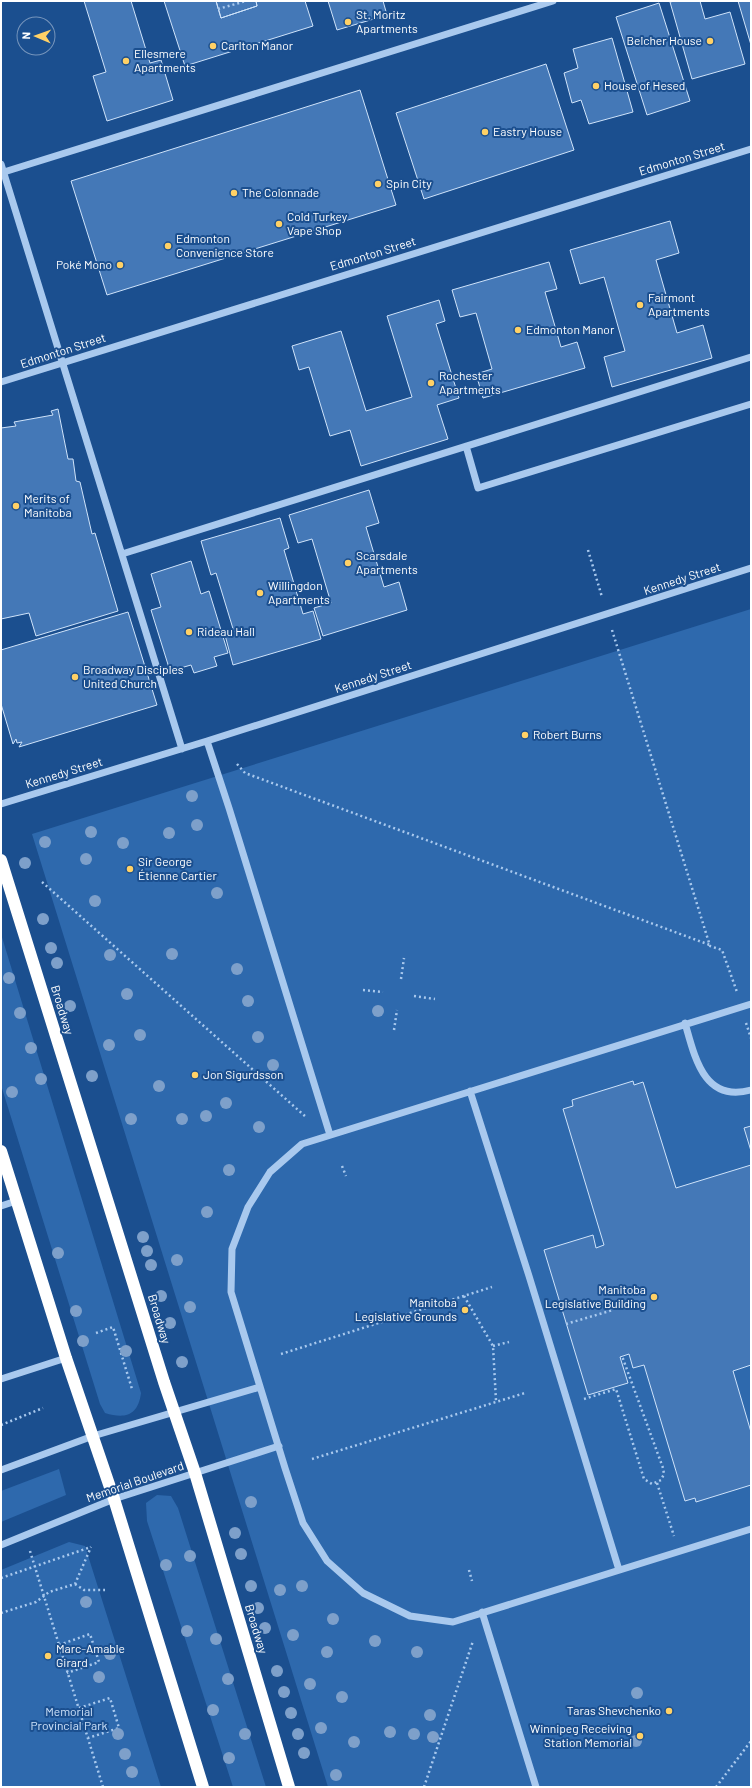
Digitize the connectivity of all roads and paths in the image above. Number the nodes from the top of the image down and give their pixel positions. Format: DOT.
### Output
graph roads {
  1 [pos="246,1"];
  2 [pos="553,1"];
  3 [pos="235,3"];
  4 [pos="218,9"];
  5 [pos="751,149"];
  6 [pos="1,164"];
  7 [pos="4,172"];
  8 [pos="751,357"];
  9 [pos="62,362"];
  10 [pos="1,382"];
  11 [pos="751,404"];
  12 [pos="466,446"];
  13 [pos="588,550"];
  14 [pos="122,554"];
  15 [pos="751,568"];
  16 [pos="607,614"];
  17 [pos="206,742"];
  18 [pos="182,749"];
  19 [pos="237,764"];
  20 [pos="1,804"];
  21 [pos="1,860"];
  22 [pos="42,882"];
  23 [pos="710,946"];
  24 [pos="404,958"];
  25 [pos="728,964"];
  26 [pos="402,979"];
  27 [pos="363,990"];
  28 [pos="383,992"];
  29 [pos="414,996"];
  30 [pos="435,998"];
  31 [pos="751,1004"];
  32 [pos="397,1010"];
  33 [pos="685,1023"];
  34 [pos="394,1030"];
  35 [pos="751,1090"];
  36 [pos="470,1091"];
  37 [pos="330,1135"];
  38 [pos="1,1152"];
  39 [pos="342,1166"];
  40 [pos="346,1176"];
  41 [pos="16,1201"];
  42 [pos="1,1206"];
  43 [pos="492,1287"];
  44 [pos="464,1296"];
  45 [pos="613,1310"];
  46 [pos="566,1324"];
  47 [pos="96,1333"];
  48 [pos="509,1342"];
  49 [pos="493,1346"];
  50 [pos="281,1354"];
  51 [pos="622,1356"];
  52 [pos="66,1358"];
  53 [pos="1,1379"];
  54 [pos="260,1387"];
  55 [pos="132,1389"];
  56 [pos="525,1393"];
  57 [pos="496,1401"];
  58 [pos="568,1404"];
  59 [pos="43,1408"];
  60 [pos="174,1412"];
  61 [pos="1,1425"];
  62 [pos="93,1436"];
  63 [pos="279,1446"];
  64 [pos="312,1459"];
  65 [pos="1,1470"];
  66 [pos="195,1472"];
  67 [pos="657,1483"];
  68 [pos="114,1499"];
  69 [pos="751,1529"];
  70 [pos="25,1536"];
  71 [pos="1,1545"];
  72 [pos="678,1551"];
  73 [pos="34,1565"];
  74 [pos="469,1570"];
  75 [pos="619,1570"];
  76 [pos="1,1578"];
  77 [pos="472,1581"];
  78 [pos="75,1584"];
  79 [pos="105,1590"];
  80 [pos="44,1596"];
  81 [pos="482,1612"];
  82 [pos="1,1613"];
  83 [pos="59,1645"];
  84 [pos="68,1673"];
  85 [pos="79,1708"];
  86 [pos="88,1738"];
  87 [pos="751,1741"];
  88 [pos="103,1787"];
  89 [pos="203,1787"];
  90 [pos="289,1787"];
  91 [pos="424,1787"];
  92 [pos="536,1787"];
  93 [pos="716,1787"];
  1 -- 3 [label="path"];
  2 -- 7 [label="street"];
  3 -- 4 [label="path"];
  5 -- 9 [label="street, Edmonton Street"];
  6 -- 7 [label="street"];
  7 -- 9 [label="street"];
  8 -- 12 [label="street"];
  9 -- 10 [label="street, Edmonton Street"];
  9 -- 14 [label="street"];
  11 -- 12 [label="street"];
  12 -- 14 [label="street"];
  13 -- 16 [label="path"];
  14 -- 18 [label="street"];
  15 -- 16 [label="street, Kennedy Street"];
  16 -- 17 [label="street, Kennedy Street"];
  16 -- 23 [label="path"];
  17 -- 18 [label="street, Kennedy Street"];
  17 -- 37 [label="street"];
  18 -- 20 [label="street, Kennedy Street"];
  19 -- 23 [label="path"];
  21 -- 60 [label="highway, Broadway"];
  22 -- 37 [label="path"];
  23 -- 25 [label="path"];
  24 -- 26 [label="path"];
  27 -- 28 [label="path"];
  29 -- 30 [label="path"];
  31 -- 33 [label="street"];
  32 -- 34 [label="path"];
  33 -- 35 [label="street"];
  33 -- 36 [label="street"];
  36 -- 37 [label="street"];
  36 -- 58 [label="street"];
  37 -- 54 [label="street"];
  38 -- 41 [label="highway"];
  39 -- 40 [label="path"];
  41 -- 42 [label="street"];
  41 -- 52 [label="highway"];
  43 -- 44 [label="path"];
  44 -- 49 [label="path"];
  44 -- 50 [label="path"];
  45 -- 46 [label="path"];
  47 -- 55 [label="path"];
  48 -- 49 [label="path"];
  49 -- 57 [label="path"];
  51 -- 67 [label="path"];
  52 -- 53 [label="street"];
  52 -- 62 [label="highway"];
  54 -- 60 [label="street"];
  54 -- 63 [label="street"];
  56 -- 57 [label="path"];
  57 -- 64 [label="path"];
  58 -- 67 [label="path"];
  58 -- 75 [label="street"];
  59 -- 61 [label="path"];
  60 -- 62 [label="street"];
  60 -- 66 [label="highway, Broadway"];
  62 -- 65 [label="street"];
  62 -- 68 [label="highway"];
  63 -- 66 [label="street, Memorial Boulevard"];
  63 -- 81 [label="street"];
  66 -- 68 [label="street, Memorial Boulevard"];
  66 -- 90 [label="highway, Broadway"];
  67 -- 72 [label="path"];
  68 -- 70 [label="street, Memorial Boulevard"];
  68 -- 89 [label="highway"];
  69 -- 72 [label="street"];
  70 -- 71 [label="street, Memorial Boulevard"];
  70 -- 73 [label="path"];
  72 -- 75 [label="street"];
  73 -- 76 [label="path"];
  73 -- 78 [label="path"];
  73 -- 80 [label="path"];
  74 -- 77 [label="path"];
  75 -- 81 [label="street"];
  78 -- 79 [label="path"];
  78 -- 80 [label="path"];
  80 -- 82 [label="path"];
  80 -- 83 [label="path"];
  81 -- 91 [label="path"];
  81 -- 92 [label="street"];
  83 -- 84 [label="path"];
  83 -- 84 [label="path"];
  84 -- 85 [label="path"];
  85 -- 86 [label="path"];
  85 -- 86 [label="path"];
  86 -- 88 [label="path"];
  87 -- 93 [label="path"];
}
